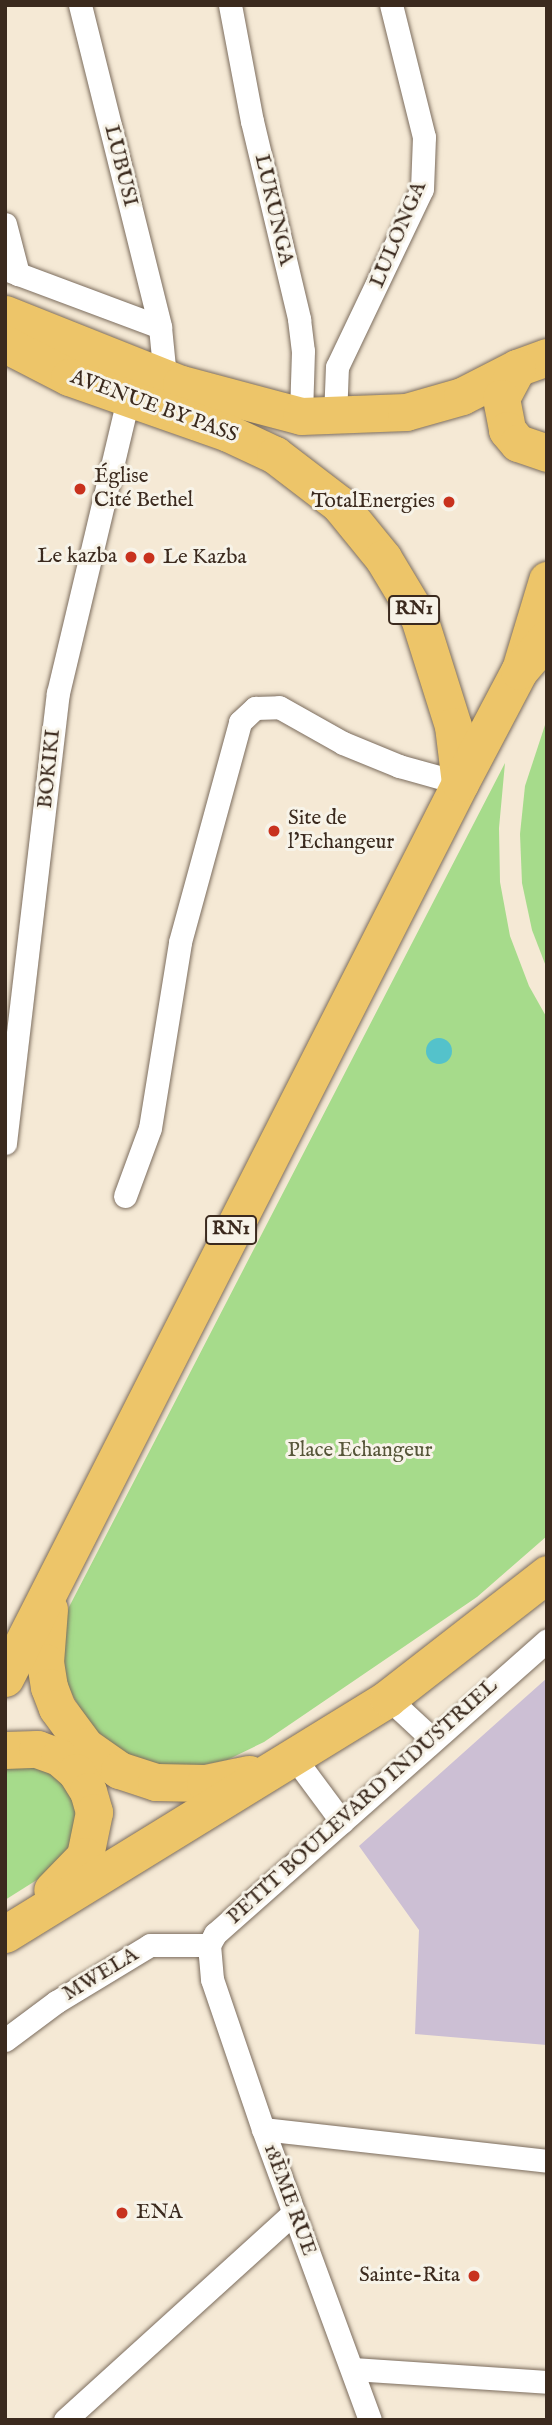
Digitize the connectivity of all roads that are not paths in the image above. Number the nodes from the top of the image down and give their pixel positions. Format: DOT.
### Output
graph roads {
  1 [pos="80,5"];
  2 [pos="230,5"];
  3 [pos="391,5"];
  4 [pos="5,223"];
  5 [pos="12,271"];
  6 [pos="5,314"];
  7 [pos="160,327"];
  8 [pos="5,344"];
  9 [pos="532,362"];
  10 [pos="165,377"];
  11 [pos="128,400"];
  12 [pos="318,417"];
  13 [pos="547,453"];
  14 [pos="547,580"];
  15 [pos="547,638"];
  16 [pos="519,671"];
  17 [pos="460,783"];
  18 [pos="5,1143"];
  19 [pos="125,1196"];
  20 [pos="68,1555"];
  21 [pos="547,1574"];
  22 [pos="547,1640"];
  23 [pos="5,1678"];
  24 [pos="388,1698"];
  25 [pos="431,1738"];
  26 [pos="5,1750"];
  27 [pos="283,1762"];
  28 [pos="342,1822"];
  29 [pos="5,1928"];
  30 [pos="5,1934"];
  31 [pos="209,1945"];
  32 [pos="5,2040"];
  33 [pos="263,2129"];
  34 [pos="547,2161"];
  35 [pos="293,2213"];
  36 [pos="353,2369"];
  37 [pos="547,2382"];
  38 [pos="89,2412"];
  39 [pos="65,2420"];
  40 [pos="370,2420"];
  1 -- 7 [label="street, LUBUSI"];
  2 -- 12 [label="street, LUKUNGA"];
  3 -- 12 [label="street, LULONGA"];
  4 -- 5 [label="street"];
  5 -- 7 [label="street"];
  6 -- 10 [label="highway, AVENUE BY PASS"];
  7 -- 10 [label="street, LUBUSI"];
  8 -- 11 [label="highway, AVENUE BY PASS / RN1"];
  9 -- 12 [label="highway, AVENUE BY PASS"];
  9 -- 13 [label="highway"];
  10 -- 12 [label="highway, AVENUE BY PASS"];
  11 -- 17 [label="highway, AVENUE BY PASS / RN1"];
  11 -- 18 [label="street, BOKIKI"];
  14 -- 16 [label="highway"];
  15 -- 16 [label="highway"];
  16 -- 17 [label="highway"];
  17 -- 19 [label="street"];
  17 -- 20 [label="highway, RN1"];
  20 -- 23 [label="highway, RN1"];
  20 -- 27 [label="highway"];
  21 -- 24 [label="highway"];
  22 -- 25 [label="street, PETIT BOULEVARD INDUSTRIEL"];
  24 -- 25 [label="street"];
  24 -- 27 [label="highway"];
  25 -- 28 [label="street, PETIT BOULEVARD INDUSTRIEL"];
  26 -- 29 [label="highway"];
  27 -- 28 [label="street"];
  27 -- 30 [label="highway"];
  28 -- 31 [label="street, PETIT BOULEVARD INDUSTRIEL"];
  31 -- 32 [label="street, MWELA"];
  31 -- 33 [label="street, 18ÈME RUE"];
  33 -- 34 [label="street"];
  33 -- 35 [label="street, 18ÈME RUE"];
  35 -- 36 [label="street, 18ÈME RUE"];
  35 -- 38 [label="street"];
  36 -- 37 [label="street"];
  36 -- 40 [label="street, 18ÈME RUE"];
  38 -- 39 [label="street"];
}
